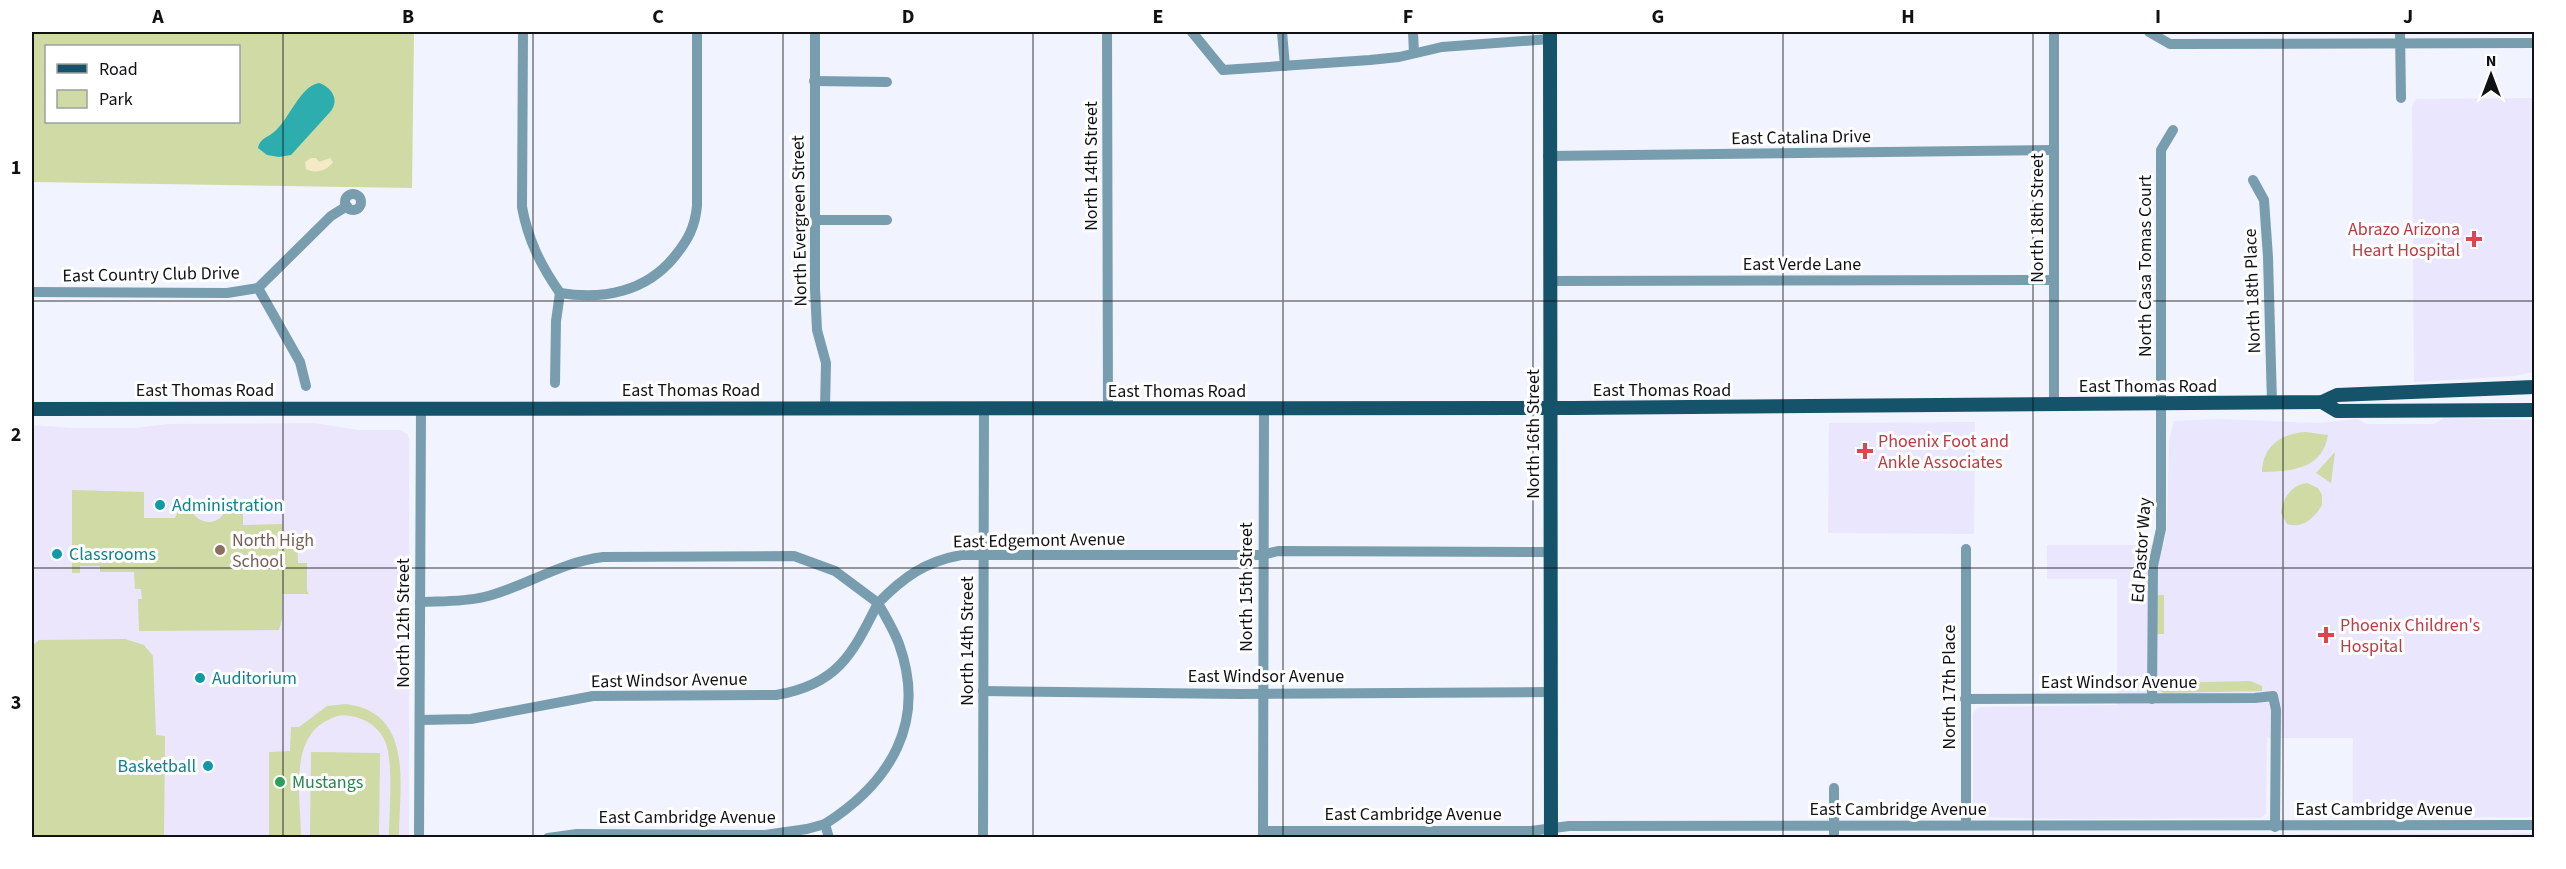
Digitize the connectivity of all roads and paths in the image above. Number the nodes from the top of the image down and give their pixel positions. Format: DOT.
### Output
graph roads {
  1 [pos="523,32"];
  2 [pos="697,32"];
  3 [pos="815,32"];
  4 [pos="1107,32"];
  5 [pos="1192,32"];
  6 [pos="1282,32"];
  7 [pos="1413,32"];
  8 [pos="2054,32"];
  9 [pos="2400,32"];
  10 [pos="2156,34"];
  11 [pos="1550,35"];
  12 [pos="2535,43"];
  13 [pos="2400,44"];
  14 [pos="1414,53"];
  15 [pos="1285,66"];
  16 [pos="814,81"];
  17 [pos="887,82"];
  18 [pos="2401,98"];
  19 [pos="2173,130"];
  20 [pos="2053,150"];
  21 [pos="1548,156"];
  22 [pos="2253,180"];
  23 [pos="347,206"];
  24 [pos="815,220"];
  25 [pos="887,220"];
  26 [pos="2054,280"];
  27 [pos="1550,281"];
  28 [pos="258,288"];
  29 [pos="32,292"];
  30 [pos="560,294"];
  31 [pos="555,383"];
  32 [pos="306,386"];
  33 [pos="2535,387"];
  34 [pos="2322,402"];
  35 [pos="2272,403"];
  36 [pos="2163,404"];
  37 [pos="2054,405"];
  38 [pos="825,408"];
  39 [pos="984,408"];
  40 [pos="1264,408"];
  41 [pos="1552,408"];
  42 [pos="32,409"];
  43 [pos="420,409"];
  44 [pos="1108,409"];
  45 [pos="2535,410"];
  46 [pos="1966,549"];
  47 [pos="1551,552"];
  48 [pos="984,554"];
  49 [pos="1262,555"];
  50 [pos="420,602"];
  51 [pos="878,603"];
  52 [pos="984,691"];
  53 [pos="1550,692"];
  54 [pos="1263,693"];
  55 [pos="1965,699"];
  56 [pos="2152,699"];
  57 [pos="420,720"];
  58 [pos="1834,788"];
  59 [pos="825,824"];
  60 [pos="1966,824"];
  61 [pos="2535,825"];
  62 [pos="2276,826"];
  63 [pos="1834,832"];
  64 [pos="1551,833"];
  65 [pos="1263,834"];
  66 [pos="419,837"];
  67 [pos="548,837"];
  68 [pos="829,837"];
  69 [pos="983,837"];
  1 -- 30 [label="street"];
  2 -- 30 [label="street"];
  3 -- 16 [label="street, North Evergreen Street"];
  4 -- 44 [label="street, North 14th Street"];
  5 -- 15 [label="street"];
  6 -- 15 [label="street"];
  7 -- 14 [label="street"];
  8 -- 20 [label="street, North 18th Street"];
  9 -- 13 [label="street"];
  10 -- 13 [label="street"];
  11 -- 14 [label="street"];
  11 -- 21 [label="main road, North 16th Street"];
  12 -- 13 [label="street"];
  13 -- 18 [label="street"];
  14 -- 15 [label="street"];
  16 -- 17 [label="street"];
  16 -- 24 [label="street, North Evergreen Street"];
  19 -- 36 [label="street, North Casa Tomas Court"];
  20 -- 21 [label="street, East Catalina Drive"];
  20 -- 26 [label="street, North 18th Street"];
  21 -- 27 [label="main road, North 16th Street"];
  22 -- 35 [label="street, North 18th Place"];
  23 -- 28 [label="street, East Country Club Drive"];
  24 -- 25 [label="street"];
  24 -- 38 [label="street, North Evergreen Street"];
  26 -- 27 [label="street, East Verde Lane"];
  26 -- 37 [label="street, North 18th Street"];
  27 -- 41 [label="main road, North 16th Street"];
  28 -- 29 [label="street, East Country Club Drive"];
  28 -- 32 [label="street"];
  30 -- 31 [label="street"];
  33 -- 34 [label="main road, East Thomas Road"];
  34 -- 35 [label="main road, East Thomas Road"];
  34 -- 45 [label="main road, East Thomas Road"];
  35 -- 36 [label="main road, East Thomas Road"];
  36 -- 37 [label="main road, East Thomas Road"];
  36 -- 56 [label="street, Ed Pastor Way"];
  37 -- 41 [label="main road, East Thomas Road"];
  38 -- 39 [label="main road, East Thomas Road"];
  38 -- 43 [label="main road, East Thomas Road"];
  39 -- 44 [label="main road, East Thomas Road"];
  39 -- 48 [label="street, North 14th Street"];
  40 -- 41 [label="main road, East Thomas Road"];
  40 -- 44 [label="main road, East Thomas Road"];
  40 -- 49 [label="street, North 15th Street"];
  41 -- 47 [label="main road, North 16th Street"];
  42 -- 43 [label="main road, East Thomas Road"];
  43 -- 50 [label="street, North 12th Street"];
  46 -- 55 [label="street, North 17th Place"];
  47 -- 49 [label="street, East Edgemont Avenue"];
  47 -- 53 [label="main road, North 16th Street"];
  48 -- 49 [label="street, East Edgemont Avenue"];
  48 -- 51 [label="street, East Edgemont Avenue"];
  48 -- 52 [label="street, North 14th Street"];
  49 -- 54 [label="street, North 15th Street"];
  50 -- 51 [label="street"];
  50 -- 57 [label="street, North 12th Street"];
  51 -- 57 [label="street, East Windsor Avenue"];
  51 -- 59 [label="street"];
  52 -- 54 [label="street, East Windsor Avenue"];
  52 -- 69 [label="street, North 14th Street"];
  53 -- 54 [label="street, East Windsor Avenue"];
  53 -- 64 [label="main road, North 16th Street"];
  54 -- 65 [label="street, North 15th Street"];
  55 -- 56 [label="street, East Windsor Avenue"];
  55 -- 60 [label="street, North 17th Place"];
  56 -- 62 [label="street, East Windsor Avenue"];
  57 -- 66 [label="street, North 12th Street"];
  58 -- 63 [label="street"];
  59 -- 67 [label="street, East Cambridge Avenue"];
  59 -- 68 [label="street"];
  60 -- 62 [label="street, East Cambridge Avenue"];
  60 -- 63 [label="street, East Cambridge Avenue"];
  61 -- 62 [label="street, East Cambridge Avenue"];
  63 -- 64 [label="street, East Cambridge Avenue"];
  64 -- 65 [label="street, East Cambridge Avenue"];
}
